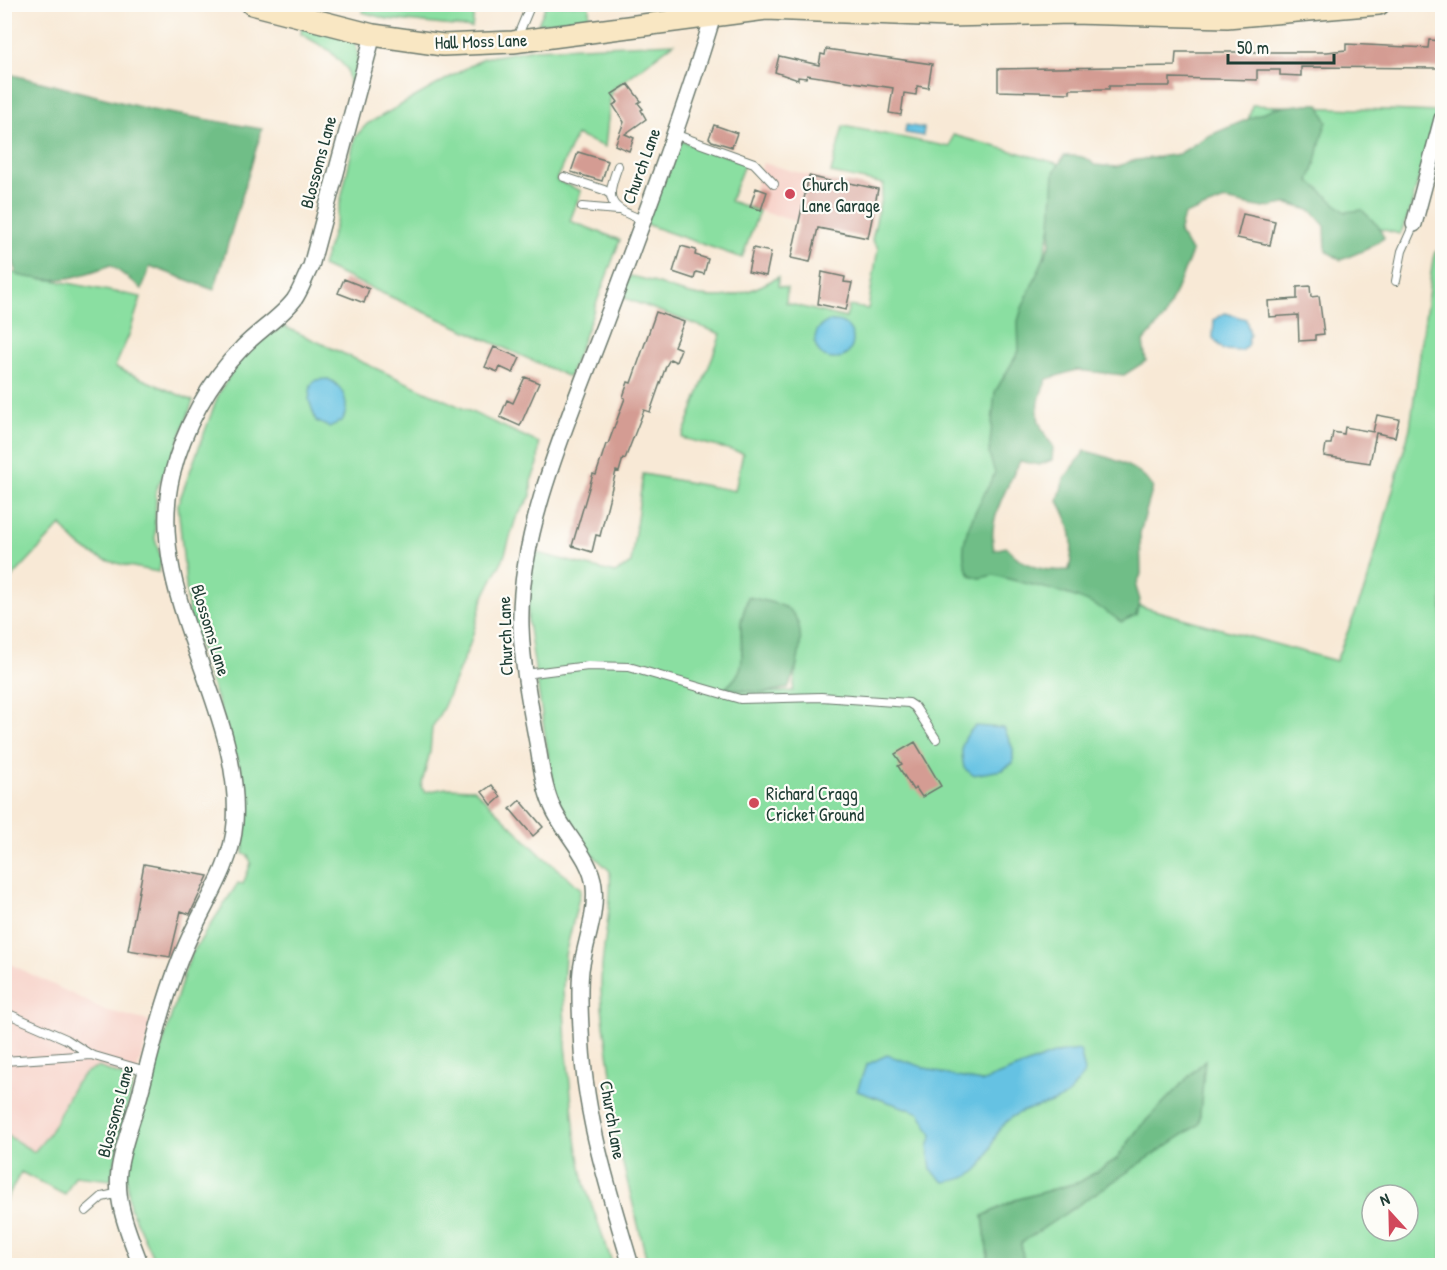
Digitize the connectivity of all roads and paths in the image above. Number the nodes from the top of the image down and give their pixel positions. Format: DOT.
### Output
graph roads {
  1 [pos="252,4"];
  2 [pos="531,4"];
  3 [pos="1379,4"];
  4 [pos="713,16"];
  5 [pos="373,35"];
  6 [pos="516,42"];
  7 [pos="1443,119"];
  8 [pos="674,134"];
  9 [pos="618,166"];
  10 [pos="564,177"];
  11 [pos="774,184"];
  12 [pos="610,194"];
  13 [pos="582,207"];
  14 [pos="618,210"];
  15 [pos="643,220"];
  16 [pos="1414,224"];
  17 [pos="1396,281"];
  18 [pos="525,674"];
  19 [pos="936,739"];
  20 [pos="6,1014"];
  21 [pos="91,1055"];
  22 [pos="4,1061"];
  23 [pos="146,1071"];
  24 [pos="120,1193"];
  25 [pos="86,1210"];
  26 [pos="141,1266"];
  27 [pos="631,1266"];
  1 -- 5 [label="street, Hall Moss Lane"];
  2 -- 6 [label="lane"];
  3 -- 4 [label="street, Hall Moss Lane"];
  4 -- 6 [label="street, Hall Moss Lane"];
  4 -- 8 [label="street, Church Lane"];
  5 -- 6 [label="street, Hall Moss Lane"];
  5 -- 23 [label="street, Blossoms Lane"];
  7 -- 16 [label="street"];
  8 -- 11 [label="lane"];
  8 -- 15 [label="street, Church Lane"];
  9 -- 12 [label="lane"];
  10 -- 12 [label="lane"];
  12 -- 14 [label="lane"];
  13 -- 14 [label="lane"];
  14 -- 15 [label="lane"];
  15 -- 18 [label="street, Church Lane"];
  16 -- 17 [label="lane"];
  18 -- 19 [label="lane"];
  18 -- 27 [label="street, Church Lane"];
  20 -- 21 [label="lane"];
  21 -- 22 [label="lane"];
  21 -- 23 [label="lane"];
  23 -- 24 [label="street, Blossoms Lane"];
  24 -- 25 [label="lane"];
  24 -- 26 [label="street, Blossoms Lane"];
}
